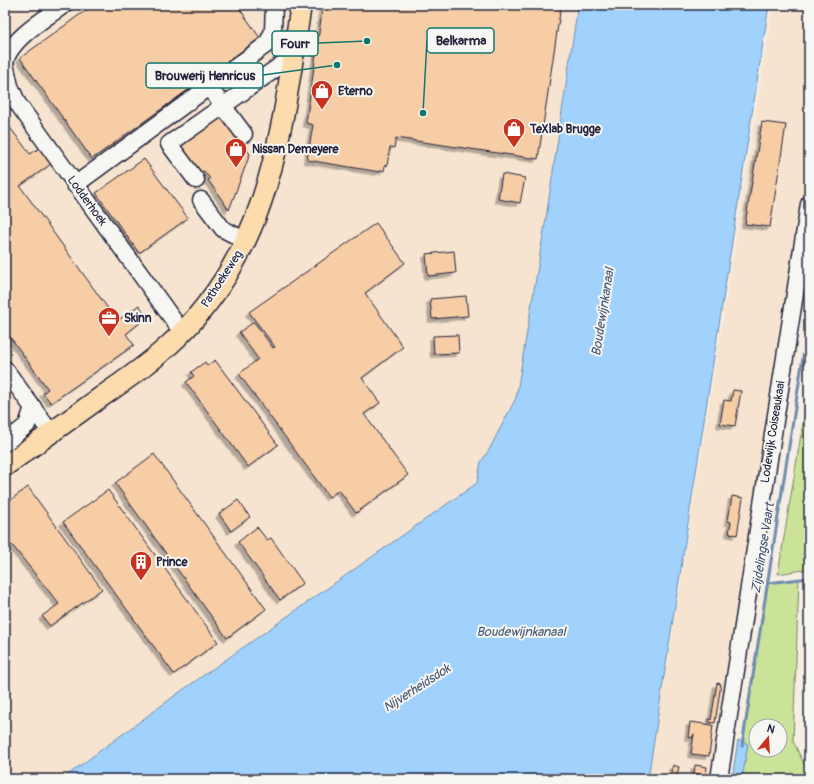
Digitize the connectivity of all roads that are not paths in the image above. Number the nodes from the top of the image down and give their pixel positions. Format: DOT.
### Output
graph roads {
  1 [pos="64,5"];
  2 [pos="274,5"];
  3 [pos="301,5"];
  4 [pos="11,42"];
  5 [pos="5,64"];
  6 [pos="292,64"];
  7 [pos="209,87"];
  8 [pos="223,106"];
  9 [pos="244,134"];
  10 [pos="196,180"];
  11 [pos="75,185"];
  12 [pos="201,200"];
  13 [pos="809,204"];
  14 [pos="246,241"];
  15 [pos="182,332"];
  16 [pos="5,369"];
  17 [pos="33,407"];
  18 [pos="51,433"];
  19 [pos="5,443"];
  20 [pos="5,466"];
  21 [pos="719,779"];
  1 -- 4 [label="street, Lodderhoek"];
  2 -- 7 [label="street"];
  3 -- 6 [label="main road, Pathoekeweg"];
  4 -- 5 [label="street, Lodderhoek"];
  5 -- 11 [label="street, Lodderhoek"];
  6 -- 8 [label="street"];
  6 -- 14 [label="main road, Pathoekeweg"];
  7 -- 8 [label="street"];
  7 -- 11 [label="street"];
  8 -- 9 [label="street"];
  8 -- 10 [label="street"];
  11 -- 15 [label="street, Lodderhoek"];
  12 -- 14 [label="street"];
  13 -- 21 [label="street, Lodewijk Coiseaukaai"];
  14 -- 15 [label="main road, Pathoekeweg"];
  15 -- 18 [label="main road, Pathoekeweg"];
  16 -- 17 [label="street"];
  17 -- 18 [label="street"];
  17 -- 19 [label="street"];
  18 -- 20 [label="main road, Pathoekeweg"];
}
